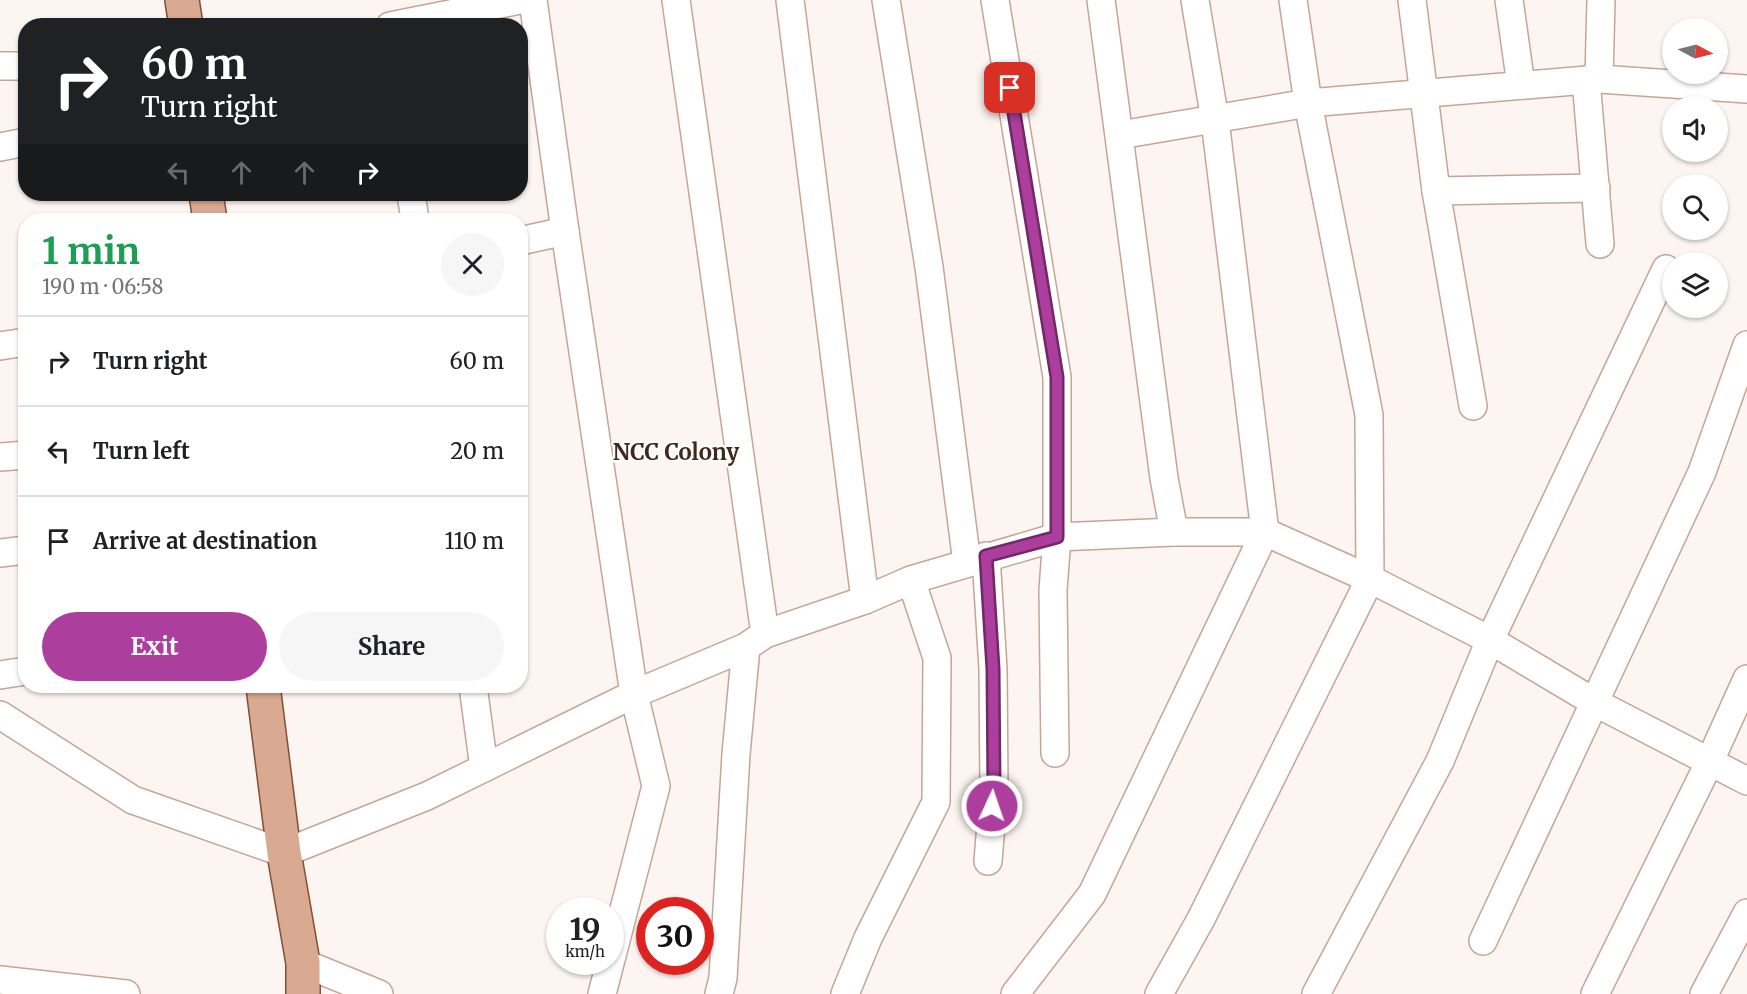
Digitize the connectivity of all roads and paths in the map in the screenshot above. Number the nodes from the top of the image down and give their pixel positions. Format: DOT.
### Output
graph roads {
  1 [pos="182,0"];
  2 [pos="520,0"];
  3 [pos="533,0"];
  4 [pos="676,0"];
  5 [pos="790,0"];
  6 [pos="886,0"];
  7 [pos="995,0"];
  8 [pos="1101,0"];
  9 [pos="1195,0"];
  10 [pos="1293,0"];
  11 [pos="1412,0"];
  12 [pos="1509,0"];
  13 [pos="1601,0"];
  14 [pos="185,18"];
  15 [pos="430,18"];
  16 [pos="0,66"];
  17 [pos="18,66"];
  18 [pos="1593,80"];
  19 [pos="1521,85"];
  20 [pos="1747,89"];
  21 [pos="1425,95"];
  22 [pos="1308,103"];
  23 [pos="1215,120"];
  24 [pos="1120,135"];
  25 [pos="18,144"];
  26 [pos="0,147"];
  27 [pos="1596,188"];
  28 [pos="1436,191"];
  29 [pos="565,231"];
  30 [pos="528,239"];
  31 [pos="1600,244"];
  32 [pos="1662,277"];
  33 [pos="18,343"];
  34 [pos="1747,345"];
  35 [pos="0,346"];
  36 [pos="1473,406"];
  37 [pos="18,456"];
  38 [pos="0,457"];
  39 [pos="1174,532"];
  40 [pos="1265,532"];
  41 [pos="1057,537"];
  42 [pos="18,551"];
  43 [pos="0,553"];
  44 [pos="976,560"];
  45 [pos="1370,579"];
  46 [pos="911,580"];
  47 [pos="865,600"];
  48 [pos="1490,640"];
  49 [pos="755,641"];
  50 [pos="18,672"];
  51 [pos="0,675"];
  52 [pos="1747,680"];
  53 [pos="264,693"];
  54 [pos="474,693"];
  55 [pos="634,694"];
  56 [pos="1594,702"];
  57 [pos="0,715"];
  58 [pos="1055,753"];
  59 [pos="1709,762"];
  60 [pos="484,768"];
  61 [pos="1747,781"];
  62 [pos="284,853"];
  63 [pos="988,861"];
  64 [pos="1747,913"];
  65 [pos="1483,941"];
  66 [pos="303,979"];
  67 [pos="0,980"];
  68 [pos="126,994"];
  69 [pos="379,994"];
  70 [pos="602,994"];
  71 [pos="718,994"];
  72 [pos="845,994"];
  73 [pos="1016,994"];
  74 [pos="1159,994"];
  75 [pos="1316,994"];
  76 [pos="1595,994"];
  77 [pos="1704,994"];
  1 -- 14 [label="main road"];
  2 -- 15 [label="street"];
  3 -- 29 [label="street"];
  4 -- 49 [label="street"];
  5 -- 47 [label="street"];
  6 -- 44 [label="street"];
  7 -- 41 [label="street"];
  8 -- 24 [label="street"];
  9 -- 23 [label="street"];
  10 -- 22 [label="street"];
  11 -- 21 [label="street"];
  12 -- 19 [label="street"];
  13 -- 18 [label="street"];
  16 -- 17 [label="street"];
  18 -- 19 [label="street"];
  18 -- 20 [label="street"];
  18 -- 27 [label="street"];
  19 -- 21 [label="street"];
  21 -- 22 [label="street"];
  21 -- 28 [label="street"];
  22 -- 23 [label="street"];
  22 -- 45 [label="street"];
  23 -- 24 [label="street"];
  23 -- 40 [label="street"];
  24 -- 39 [label="street"];
  25 -- 26 [label="street"];
  27 -- 28 [label="street"];
  27 -- 31 [label="street"];
  28 -- 36 [label="street"];
  29 -- 30 [label="street"];
  29 -- 55 [label="street"];
  32 -- 48 [label="street"];
  33 -- 35 [label="street"];
  34 -- 56 [label="street"];
  37 -- 38 [label="street"];
  39 -- 40 [label="street"];
  39 -- 41 [label="street"];
  40 -- 45 [label="street"];
  40 -- 73 [label="street"];
  41 -- 44 [label="street"];
  41 -- 58 [label="street"];
  42 -- 43 [label="street"];
  44 -- 46 [label="street"];
  44 -- 63 [label="street"];
  45 -- 48 [label="street"];
  45 -- 74 [label="street"];
  46 -- 47 [label="street"];
  46 -- 72 [label="street"];
  47 -- 49 [label="street"];
  48 -- 56 [label="street"];
  48 -- 75 [label="street"];
  49 -- 55 [label="street"];
  49 -- 71 [label="street"];
  50 -- 51 [label="street"];
  52 -- 59 [label="street"];
  53 -- 62 [label="main road"];
  54 -- 60 [label="street"];
  55 -- 60 [label="street"];
  55 -- 70 [label="street"];
  56 -- 59 [label="street"];
  56 -- 65 [label="street"];
  57 -- 62 [label="street"];
  59 -- 61 [label="street"];
  59 -- 76 [label="street"];
  60 -- 62 [label="street"];
  62 -- 66 [label="main road"];
  64 -- 77 [label="street"];
  66 -- 69 [label="street"];
  67 -- 68 [label="street"];
}
